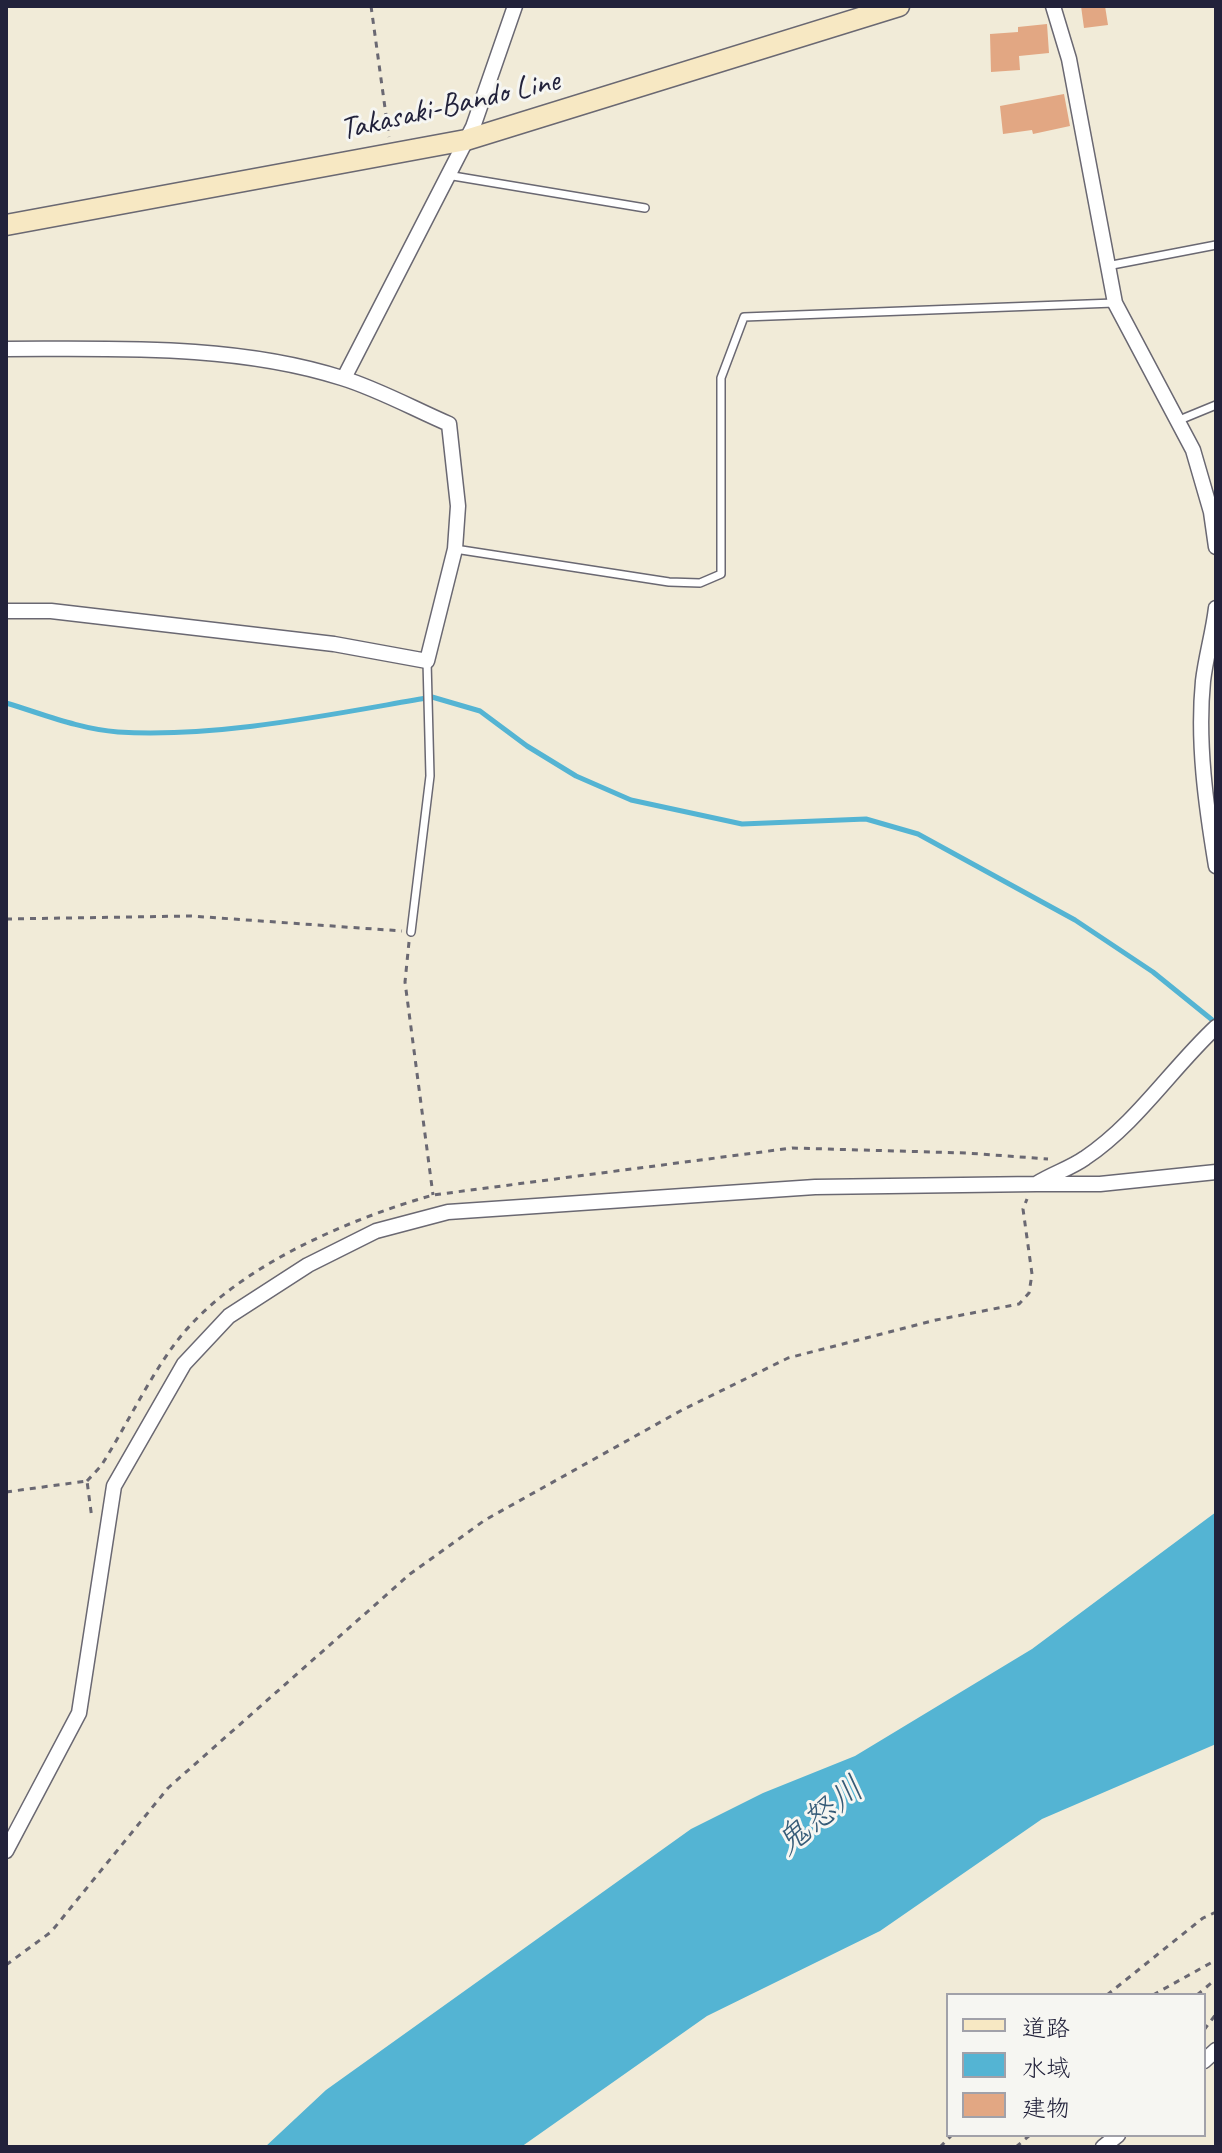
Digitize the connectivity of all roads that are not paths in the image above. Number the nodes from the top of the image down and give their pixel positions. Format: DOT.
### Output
graph roads {
  1 [pos="515,6"];
  2 [pos="899,6"];
  3 [pos="1053,6"];
  4 [pos="466,140"];
  5 [pos="447,175"];
  6 [pos="645,208"];
  7 [pos="6,225"];
  8 [pos="1216,245"];
  9 [pos="1107,266"];
  10 [pos="1115,303"];
  11 [pos="6,349"];
  12 [pos="344,378"];
  13 [pos="1216,405"];
  14 [pos="1177,421"];
  15 [pos="1216,547"];
  16 [pos="455,549"];
  17 [pos="1216,608"];
  18 [pos="6,611"];
  19 [pos="427,661"];
  20 [pos="1216,866"];
  21 [pos="411,932"];
  22 [pos="1216,1027"];
  23 [pos="1216,1172"];
  24 [pos="1032,1190"];
  25 [pos="6,1851"];
  1 -- 4 [label="street"];
  2 -- 4 [label="main road, Takasaki-Bando Line"];
  3 -- 9 [label="street"];
  4 -- 5 [label="street"];
  4 -- 7 [label="main road, Takasaki-Bando Line"];
  5 -- 6 [label="lane"];
  5 -- 12 [label="street"];
  8 -- 9 [label="lane"];
  9 -- 10 [label="street"];
  10 -- 14 [label="street"];
  10 -- 16 [label="lane"];
  11 -- 12 [label="street"];
  12 -- 16 [label="street"];
  13 -- 14 [label="lane"];
  14 -- 15 [label="street"];
  16 -- 19 [label="street"];
  17 -- 20 [label="street"];
  18 -- 19 [label="street"];
  19 -- 21 [label="lane"];
  22 -- 24 [label="street"];
  23 -- 24 [label="street"];
  24 -- 25 [label="street"];
}
